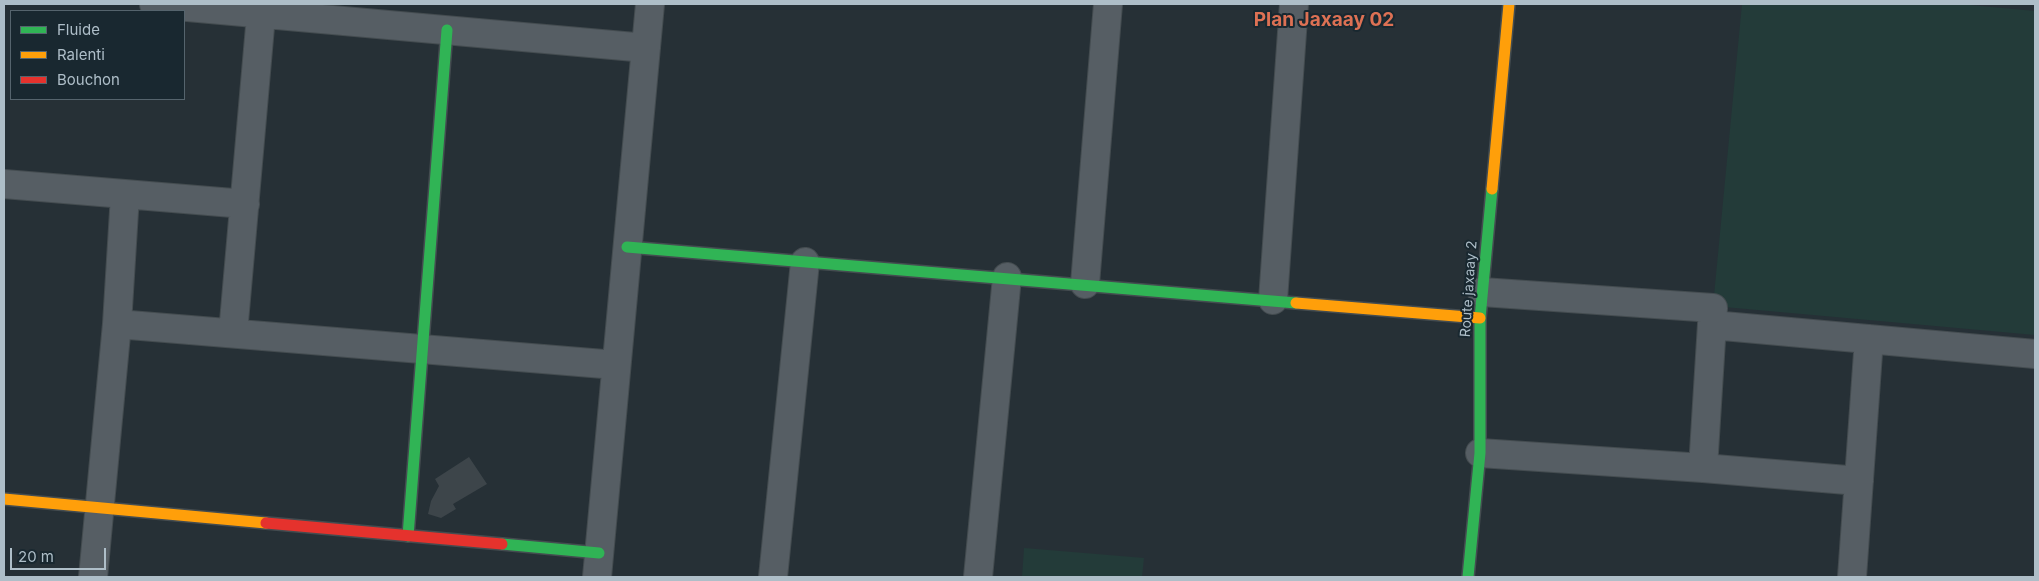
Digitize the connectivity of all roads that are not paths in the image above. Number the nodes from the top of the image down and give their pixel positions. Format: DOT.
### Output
graph roads {
  1 [pos="154,4"];
  2 [pos="650,4"];
  3 [pos="1108,4"];
  4 [pos="1294,4"];
  5 [pos="1509,4"];
  6 [pos="262,9"];
  7 [pos="447,30"];
  8 [pos="646,48"];
  9 [pos="4,184"];
  10 [pos="125,195"];
  11 [pos="245,204"];
  12 [pos="627,247"];
  13 [pos="806,262"];
  14 [pos="1007,277"];
  15 [pos="1086,284"];
  16 [pos="1274,300"];
  17 [pos="1481,305"];
  18 [pos="117,324"];
  19 [pos="1712,325"];
  20 [pos="233,333"];
  21 [pos="1869,339"];
  22 [pos="422,348"];
  23 [pos="2035,354"];
  24 [pos="616,365"];
  25 [pos="1480,453"];
  26 [pos="1703,468"];
  27 [pos="1860,481"];
  28 [pos="4,499"];
  29 [pos="100,508"];
  30 [pos="408,536"];
  31 [pos="598,565"];
  32 [pos="93,577"];
  33 [pos="773,577"];
  34 [pos="978,577"];
  35 [pos="1468,577"];
  36 [pos="1852,577"];
  1 -- 6 [label="street"];
  2 -- 8 [label="street"];
  3 -- 15 [label="street"];
  4 -- 16 [label="street"];
  5 -- 17 [label="street, Route jaxaay 2"];
  6 -- 7 [label="street"];
  6 -- 11 [label="street"];
  7 -- 8 [label="street"];
  7 -- 22 [label="street"];
  8 -- 12 [label="street"];
  9 -- 10 [label="street"];
  10 -- 11 [label="street"];
  10 -- 18 [label="street"];
  11 -- 20 [label="street"];
  12 -- 13 [label="street"];
  12 -- 24 [label="street"];
  13 -- 14 [label="street"];
  13 -- 33 [label="street"];
  14 -- 15 [label="street"];
  14 -- 34 [label="street"];
  15 -- 16 [label="street"];
  16 -- 17 [label="street"];
  17 -- 19 [label="street"];
  17 -- 25 [label="street, Route jaxaay 2"];
  18 -- 20 [label="street"];
  18 -- 29 [label="street"];
  19 -- 21 [label="street"];
  19 -- 26 [label="street"];
  20 -- 22 [label="street"];
  21 -- 23 [label="street"];
  21 -- 27 [label="street"];
  22 -- 24 [label="street"];
  22 -- 30 [label="street"];
  24 -- 31 [label="street"];
  25 -- 26 [label="street"];
  25 -- 35 [label="street, Route jaxaay 2"];
  26 -- 27 [label="street"];
  27 -- 36 [label="street"];
  28 -- 29 [label="street"];
  29 -- 30 [label="street"];
  29 -- 32 [label="street"];
  30 -- 31 [label="street"];
}
